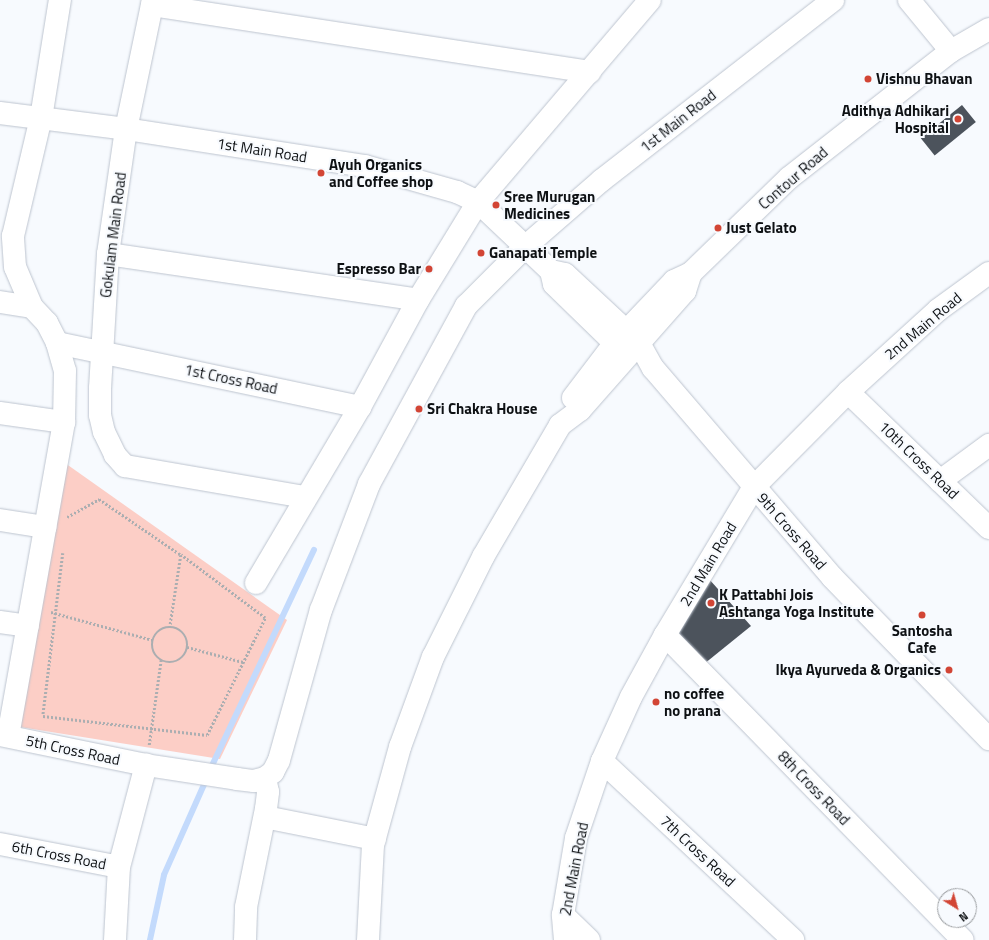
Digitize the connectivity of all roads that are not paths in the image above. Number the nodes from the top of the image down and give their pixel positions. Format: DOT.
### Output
graph roads {
  1 [pos="60,0"];
  2 [pos="650,0"];
  3 [pos="832,0"];
  4 [pos="910,0"];
  5 [pos="153,2"];
  6 [pos="989,29"];
  7 [pos="951,51"];
  8 [pos="590,72"];
  9 [pos="0,113"];
  10 [pos="41,118"];
  11 [pos="126,128"];
  12 [pos="478,202"];
  13 [pos="526,246"];
  14 [pos="108,254"];
  15 [pos="989,273"];
  16 [pos="418,300"];
  17 [pos="0,302"];
  18 [pos="32,307"];
  19 [pos="626,343"];
  20 [pos="81,348"];
  21 [pos="653,368"];
  22 [pos="848,392"];
  23 [pos="360,407"];
  24 [pos="0,413"];
  25 [pos="64,422"];
  26 [pos="989,445"];
  27 [pos="940,481"];
  28 [pos="754,487"];
  29 [pos="306,497"];
  30 [pos="0,520"];
  31 [pos="45,527"];
  32 [pos="989,528"];
  33 [pos="256,583"];
  34 [pos="29,616"];
  35 [pos="0,622"];
  36 [pos="665,635"];
  37 [pos="4,736"];
  38 [pos="989,738"];
  39 [pos="602,761"];
  40 [pos="146,765"];
  41 [pos="265,778"];
  42 [pos="265,817"];
  43 [pos="375,839"];
  44 [pos="0,844"];
  45 [pos="119,867"];
  46 [pos="563,915"];
  47 [pos="115,940"];
  48 [pos="245,940"];
  49 [pos="368,940"];
  50 [pos="564,940"];
  51 [pos="589,940"];
  52 [pos="793,940"];
  53 [pos="963,940"];
  1 -- 10 [label="street"];
  2 -- 8 [label="street"];
  3 -- 13 [label="street, 1st Main Road"];
  4 -- 7 [label="street"];
  5 -- 8 [label="street"];
  5 -- 11 [label="street, Gokulam Main Road"];
  6 -- 7 [label="street, Contour Road"];
  7 -- 19 [label="street, Contour Road"];
  8 -- 12 [label="street"];
  9 -- 10 [label="street, 1st Main Road"];
  10 -- 11 [label="street, 1st Main Road"];
  10 -- 18 [label="street"];
  11 -- 12 [label="street, 1st Main Road"];
  11 -- 14 [label="street, Gokulam Main Road"];
  12 -- 13 [label="street, 1st Main Road"];
  12 -- 16 [label="street"];
  13 -- 19 [label="street, 1st Main Road"];
  13 -- 41 [label="street"];
  14 -- 16 [label="street"];
  14 -- 20 [label="street, Gokulam Main Road"];
  15 -- 22 [label="street, 2nd Main Road"];
  16 -- 23 [label="street"];
  17 -- 18 [label="street"];
  18 -- 20 [label="street"];
  19 -- 21 [label="street, 1st Main Road"];
  19 -- 43 [label="street, Contour Road"];
  20 -- 23 [label="street, 1st Cross Road"];
  20 -- 25 [label="street"];
  20 -- 29 [label="street, Gokulam Main Road"];
  21 -- 28 [label="street, 9th Cross Road"];
  22 -- 27 [label="street, 10th Cross Road"];
  22 -- 28 [label="street, 2nd Main Road"];
  23 -- 29 [label="street"];
  24 -- 25 [label="street"];
  25 -- 31 [label="street"];
  26 -- 27 [label="street"];
  27 -- 32 [label="street, 10th Cross Road"];
  28 -- 36 [label="street, 2nd Main Road"];
  28 -- 38 [label="street, 9th Cross Road"];
  29 -- 33 [label="street"];
  30 -- 31 [label="street"];
  31 -- 34 [label="street"];
  34 -- 35 [label="street"];
  34 -- 37 [label="street"];
  36 -- 39 [label="street, 2nd Main Road"];
  36 -- 53 [label="street, 8th Cross Road"];
  37 -- 40 [label="street, 5th Cross Road"];
  39 -- 46 [label="street, 2nd Main Road"];
  39 -- 52 [label="street, 7th Cross Road"];
  40 -- 41 [label="street, 5th Cross Road"];
  40 -- 45 [label="street"];
  41 -- 42 [label="street"];
  42 -- 43 [label="street"];
  42 -- 48 [label="street"];
  43 -- 49 [label="street"];
  44 -- 45 [label="street, 6th Cross Road"];
  45 -- 47 [label="street"];
  46 -- 50 [label="street, 2nd Main Road"];
  46 -- 51 [label="street"];
}
